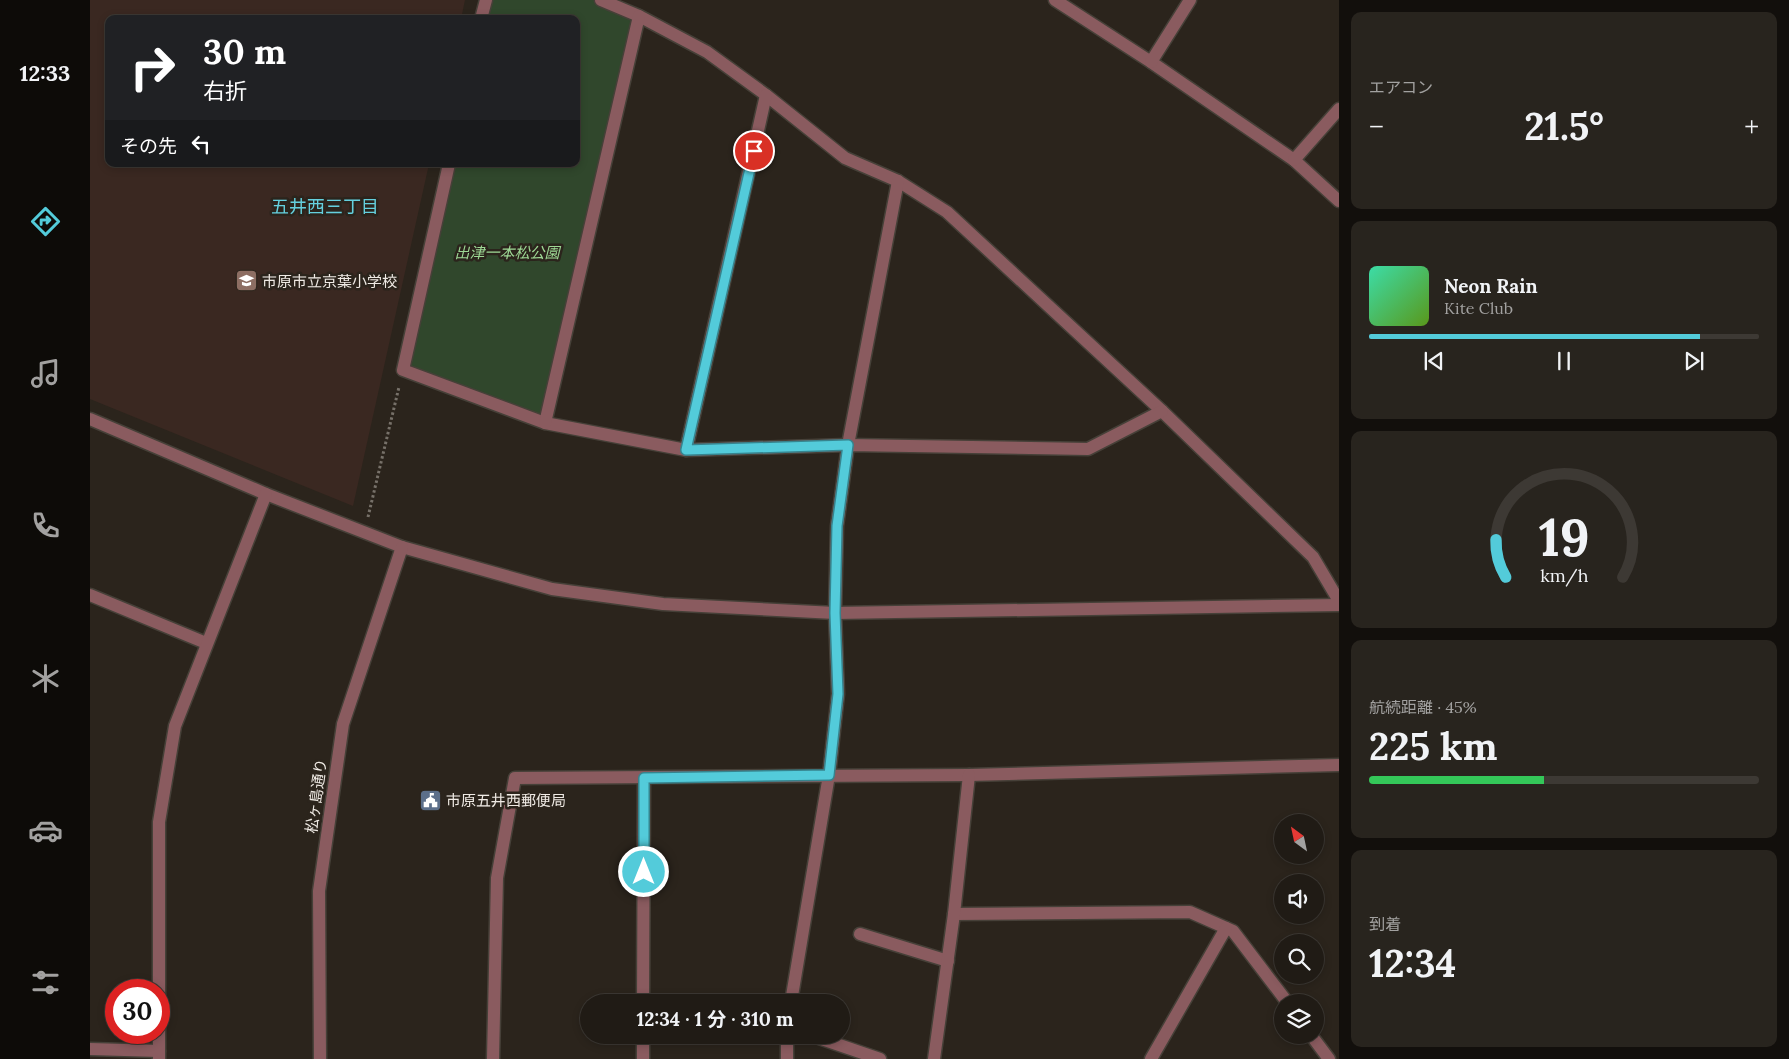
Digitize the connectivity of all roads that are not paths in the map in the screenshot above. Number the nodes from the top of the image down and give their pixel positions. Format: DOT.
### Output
graph roads {
  1 [pos="486,0"];
  2 [pos="601,0"];
  3 [pos="1055,0"];
  4 [pos="1190,0"];
  5 [pos="482,15"];
  6 [pos="639,16"];
  7 [pos="1151,62"];
  8 [pos="766,95"];
  9 [pos="1339,109"];
  10 [pos="1294,160"];
  11 [pos="448,167"];
  12 [pos="898,181"];
  13 [pos="1339,201"];
  14 [pos="1162,411"];
  15 [pos="90,419"];
  16 [pos="545,423"];
  17 [pos="848,445"];
  18 [pos="686,450"];
  19 [pos="266,494"];
  20 [pos="402,546"];
  21 [pos="90,595"];
  22 [pos="1339,603"];
  23 [pos="835,613"];
  24 [pos="206,643"];
  25 [pos="1339,765"];
  26 [pos="829,775"];
  27 [pos="969,775"];
  28 [pos="644,778"];
  29 [pos="954,914"];
  30 [pos="1226,928"];
  31 [pos="860,934"];
  32 [pos="948,961"];
  33 [pos="643,994"];
  34 [pos="792,994"];
  35 [pos="1281,994"];
  36 [pos="643,1044"];
  37 [pos="787,1044"];
  38 [pos="836,1044"];
  39 [pos="1318,1044"];
  40 [pos="90,1049"];
  41 [pos="159,1055"];
  42 [pos="320,1059"];
  43 [pos="493,1059"];
  44 [pos="643,1059"];
  45 [pos="787,1059"];
  46 [pos="880,1059"];
  47 [pos="934,1059"];
  48 [pos="1151,1059"];
  49 [pos="1329,1059"];
  1 -- 5 [label="street"];
  2 -- 6 [label="street"];
  3 -- 7 [label="street"];
  4 -- 7 [label="street"];
  6 -- 8 [label="street"];
  6 -- 16 [label="street"];
  7 -- 10 [label="street"];
  8 -- 12 [label="street"];
  8 -- 18 [label="street"];
  9 -- 10 [label="street"];
  10 -- 13 [label="street"];
  11 -- 16 [label="street"];
  12 -- 14 [label="street"];
  12 -- 17 [label="street"];
  14 -- 17 [label="street"];
  14 -- 22 [label="street"];
  15 -- 19 [label="street"];
  16 -- 18 [label="street"];
  17 -- 18 [label="street"];
  17 -- 23 [label="street"];
  19 -- 20 [label="street"];
  19 -- 24 [label="street"];
  20 -- 23 [label="street"];
  20 -- 42 [label="street, 松ヶ島通り"];
  21 -- 24 [label="street"];
  22 -- 23 [label="street"];
  23 -- 26 [label="street"];
  24 -- 41 [label="street"];
  25 -- 27 [label="street"];
  26 -- 27 [label="street"];
  26 -- 28 [label="street"];
  26 -- 34 [label="street"];
  27 -- 29 [label="street"];
  28 -- 33 [label="street"];
  28 -- 43 [label="street"];
  29 -- 30 [label="street"];
  29 -- 32 [label="street"];
  30 -- 35 [label="street"];
  30 -- 48 [label="street"];
  31 -- 32 [label="street"];
  32 -- 47 [label="street"];
  36 -- 44 [label="street"];
  37 -- 45 [label="street"];
  38 -- 46 [label="street"];
  39 -- 49 [label="street"];
  40 -- 41 [label="street"];
}
